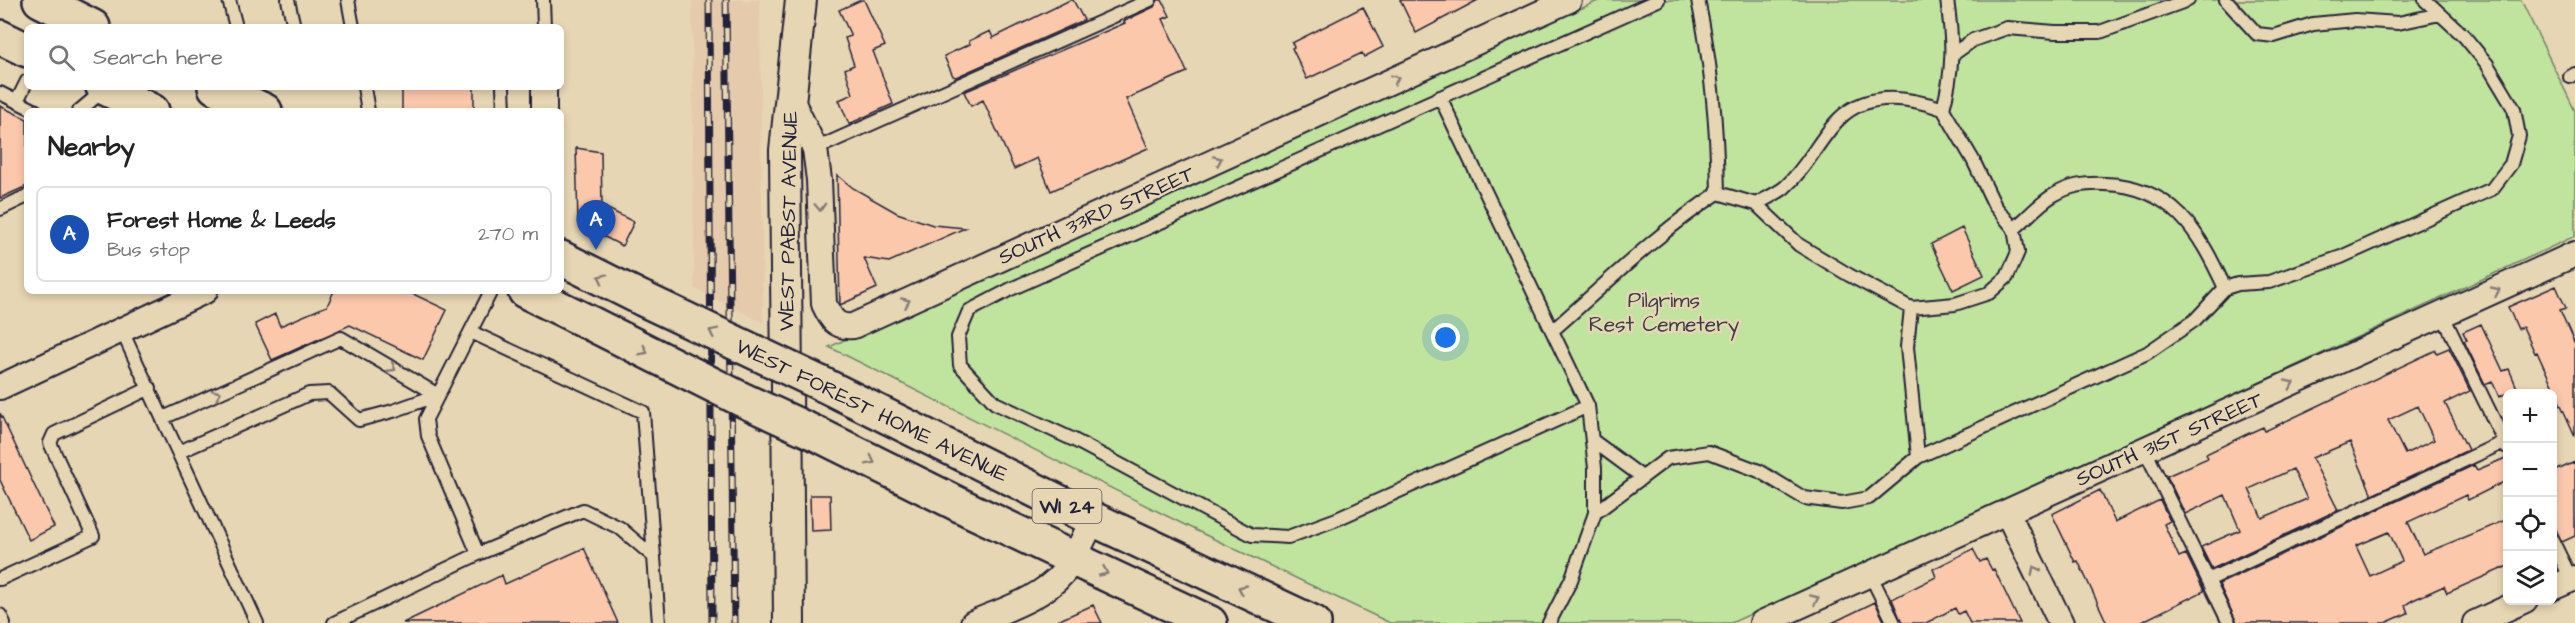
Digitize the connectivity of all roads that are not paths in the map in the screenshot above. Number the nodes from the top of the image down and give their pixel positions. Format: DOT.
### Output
graph roads {
  1 [pos="40,0"];
  2 [pos="229,0"];
  3 [pos="288,0"];
  4 [pos="348,0"];
  5 [pos="543,0"];
  6 [pos="801,0"];
  7 [pos="1150,0"];
  8 [pos="1569,0"];
  9 [pos="1658,0"];
  10 [pos="1698,0"];
  11 [pos="1947,0"];
  12 [pos="2188,0"];
  13 [pos="2226,0"];
  14 [pos="2425,0"];
  15 [pos="2440,14"];
  16 [pos="80,16"];
  17 [pos="235,24"];
  18 [pos="293,24"];
  19 [pos="352,24"];
  20 [pos="544,24"];
  21 [pos="16,54"];
  22 [pos="1952,56"];
  23 [pos="103,90"];
  24 [pos="109,90"];
  25 [pos="221,90"];
  26 [pos="365,90"];
  27 [pos="503,90"];
  28 [pos="544,90"];
  29 [pos="0,93"];
  30 [pos="1440,97"];
  31 [pos="791,99"];
  32 [pos="17,101"];
  33 [pos="30,108"];
  34 [pos="82,108"];
  35 [pos="146,108"];
  36 [pos="259,108"];
  37 [pos="368,108"];
  38 [pos="504,108"];
  39 [pos="544,108"];
  40 [pos="1943,109"];
  41 [pos="815,149"];
  42 [pos="1718,193"];
  43 [pos="24,197"];
  44 [pos="1756,204"];
  45 [pos="0,208"];
  46 [pos="2014,229"];
  47 [pos="2575,254"];
  48 [pos="564,260"];
  49 [pos="2225,288"];
  50 [pos="490,294"];
  51 [pos="531,294"];
  52 [pos="180,296"];
  53 [pos="1911,308"];
  54 [pos="2443,316"];
  55 [pos="122,330"];
  56 [pos="1552,331"];
  57 [pos="471,332"];
  58 [pos="0,387"];
  59 [pos="150,388"];
  60 [pos="438,395"];
  61 [pos="1588,406"];
  62 [pos="164,418"];
  63 [pos="1592,440"];
  64 [pos="2505,443"];
  65 [pos="2503,446"];
  66 [pos="2145,450"];
  67 [pos="179,452"];
  68 [pos="1918,457"];
  69 [pos="1642,477"];
  70 [pos="2007,512"];
  71 [pos="1594,513"];
  72 [pos="1094,519"];
  73 [pos="2557,551"];
  74 [pos="478,554"];
  75 [pos="654,557"];
  76 [pos="1074,558"];
  77 [pos="1870,574"];
  78 [pos="0,579"];
  79 [pos="2208,580"];
  80 [pos="2569,583"];
  81 [pos="2514,605"];
  82 [pos="0,615"];
  83 [pos="4,623"];
  84 [pos="257,623"];
  85 [pos="334,623"];
  86 [pos="659,623"];
  87 [pos="789,623"];
  88 [pos="973,623"];
  89 [pos="1210,623"];
  90 [pos="1314,623"];
  91 [pos="1549,623"];
  92 [pos="1762,623"];
  93 [pos="1894,623"];
  94 [pos="2061,623"];
  95 [pos="2229,623"];
  96 [pos="2475,623"];
  1 -- 16 [label="main road"];
  2 -- 17 [label="lane"];
  3 -- 18 [label="lane"];
  4 -- 19 [label="lane"];
  5 -- 20 [label="lane"];
  6 -- 31 [label="street, WEST PABST AVENUE"];
  7 -- 41 [label="lane"];
  41 -- 8 [label="street, SOUTH 33RD STREET, one-way"];
  9 -- 30 [label="lane"];
  10 -- 42 [label="lane"];
  11 -- 22 [label="lane"];
  12 -- 22 [label="lane"];
  13 -- 15 [label="lane"];
  14 -- 15 [label="lane"];
  15 -- 49 [label="lane"];
  21 -- 32 [label="lane"];
  22 -- 40 [label="lane"];
  23 -- 34 [label="lane"];
  24 -- 35 [label="main road"];
  25 -- 36 [label="main road"];
  26 -- 37 [label="lane"];
  27 -- 38 [label="lane"];
  28 -- 39 [label="street"];
  29 -- 32 [label="lane"];
  30 -- 56 [label="lane"];
  30 -- 61 [label="lane"];
  31 -- 41 [label="street, SOUTH 33RD STREET"];
  31 -- 87 [label="street, WEST PABST AVENUE"];
  32 -- 33 [label="lane"];
  40 -- 44 [label="lane"];
  40 -- 46 [label="lane"];
  42 -- 44 [label="lane"];
  42 -- 56 [label="lane"];
  43 -- 45 [label="lane"];
  44 -- 53 [label="lane"];
  46 -- 49 [label="lane"];
  46 -- 53 [label="lane"];
  54 -- 47 [label="street, SOUTH 31ST STREET, one-way"];
  72 -- 48 [label="main road, WEST FOREST HOME AVENUE / WI 24, one-way, bridge"];
  49 -- 68 [label="lane"];
  50 -- 57 [label="lane"];
  51 -- 76 [label="main road, WI 24, one-way, bridge"];
  52 -- 55 [label="street"];
  53 -- 68 [label="lane"];
  54 -- 64 [label="lane"];
  66 -- 54 [label="street, SOUTH 31ST STREET, one-way"];
  55 -- 58 [label="street"];
  55 -- 59 [label="lane"];
  56 -- 61 [label="lane"];
  57 -- 60 [label="lane"];
  57 -- 75 [label="lane"];
  59 -- 62 [label="lane"];
  59 -- 78 [label="lane"];
  62 -- 60 [label="lane, one-way"];
  60 -- 67 [label="lane"];
  60 -- 74 [label="lane"];
  61 -- 63 [label="lane"];
  62 -- 67 [label="lane"];
  63 -- 69 [label="lane"];
  63 -- 71 [label="lane"];
  65 -- 79 [label="lane"];
  66 -- 70 [label="street, SOUTH 31ST STREET"];
  66 -- 79 [label="lane"];
  67 -- 84 [label="lane"];
  68 -- 69 [label="lane"];
  69 -- 71 [label="lane"];
  70 -- 77 [label="street, SOUTH 31ST STREET"];
  94 -- 70 [label="street, one-way"];
  71 -- 91 [label="lane"];
  72 -- 76 [label="street"];
  90 -- 72 [label="main road, WEST FOREST HOME AVENUE / WI 24, one-way"];
  73 -- 80 [label="lane"];
  74 -- 75 [label="lane"];
  74 -- 85 [label="lane"];
  75 -- 86 [label="lane"];
  76 -- 88 [label="street"];
  76 -- 89 [label="main road, WI 24, one-way"];
  92 -- 77 [label="street, SOUTH 31ST STREET, one-way"];
  77 -- 93 [label="lane"];
  79 -- 95 [label="lane"];
  81 -- 96 [label="street"];
  82 -- 83 [label="lane"];
}
